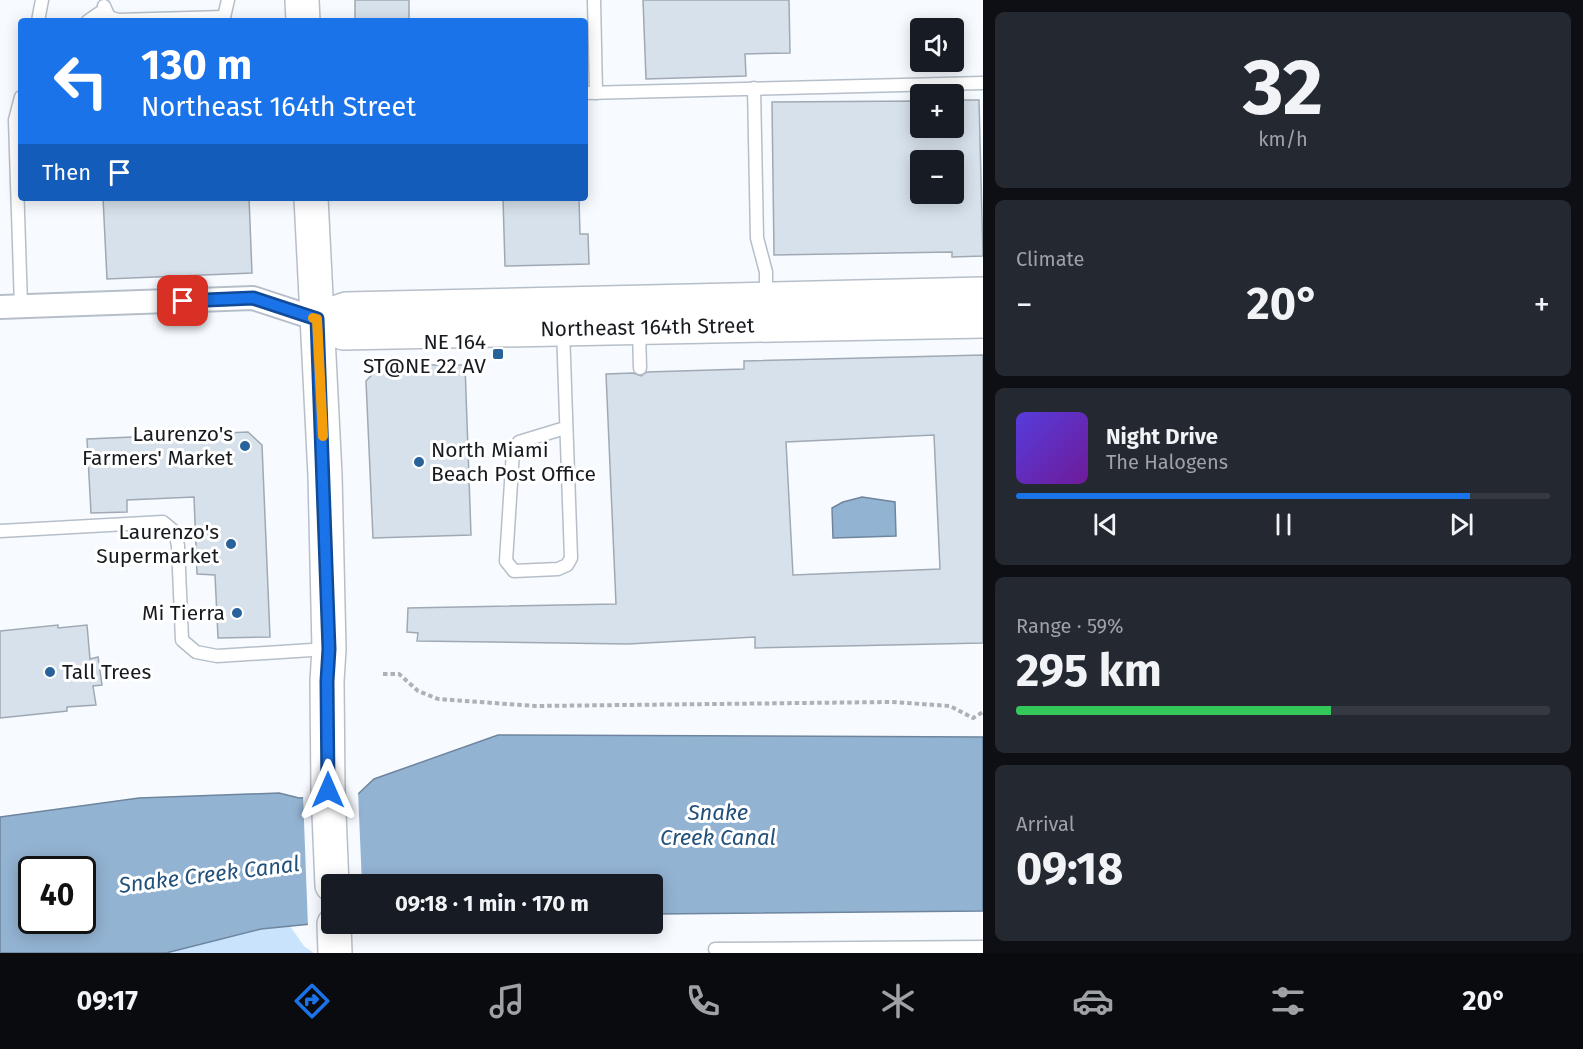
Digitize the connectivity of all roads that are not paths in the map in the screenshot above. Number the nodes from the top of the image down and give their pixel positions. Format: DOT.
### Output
graph roads {
  1 [pos="42,0"];
  2 [pos="228,0"];
  3 [pos="302,0"];
  4 [pos="594,0"];
  5 [pos="39,18"];
  6 [pos="92,18"];
  7 [pos="114,18"];
  8 [pos="224,18"];
  9 [pos="303,18"];
  10 [pos="983,83"];
  11 [pos="754,88"];
  12 [pos="590,93"];
  13 [pos="18,108"];
  14 [pos="312,201"];
  15 [pos="983,294"];
  16 [pos="766,300"];
  17 [pos="11,307"];
  18 [pos="317,319"];
  19 [pos="983,321"];
  20 [pos="563,328"];
  21 [pos="639,329"];
  22 [pos="640,368"];
  23 [pos="566,428"];
  24 [pos="0,531"];
  25 [pos="329,649"];
  26 [pos="332,874"];
  27 [pos="983,947"];
  28 [pos="715,949"];
  29 [pos="823,951"];
  30 [pos="915,951"];
  1 -- 5 [label="lane"];
  2 -- 8 [label="lane"];
  3 -- 9 [label="street"];
  4 -- 12 [label="lane"];
  6 -- 7 [label="lane"];
  10 -- 11 [label="lane"];
  11 -- 12 [label="lane"];
  11 -- 16 [label="lane"];
  13 -- 17 [label="lane"];
  14 -- 18 [label="street"];
  15 -- 16 [label="street, Northeast 164th Street"];
  16 -- 18 [label="street, Northeast 164th Street"];
  17 -- 18 [label="street, Northeast 164th Street"];
  18 -- 20 [label="street, Northeast 164th Street"];
  18 -- 25 [label="street"];
  19 -- 21 [label="street, Northeast 164th Street"];
  20 -- 21 [label="street, Northeast 164th Street"];
  20 -- 23 [label="lane"];
  21 -- 22 [label="lane"];
  23 -- 23 [label="lane"];
  24 -- 25 [label="lane"];
  25 -- 26 [label="street"];
  27 -- 30 [label="lane"];
  28 -- 29 [label="lane"];
  29 -- 30 [label="lane"];
}
